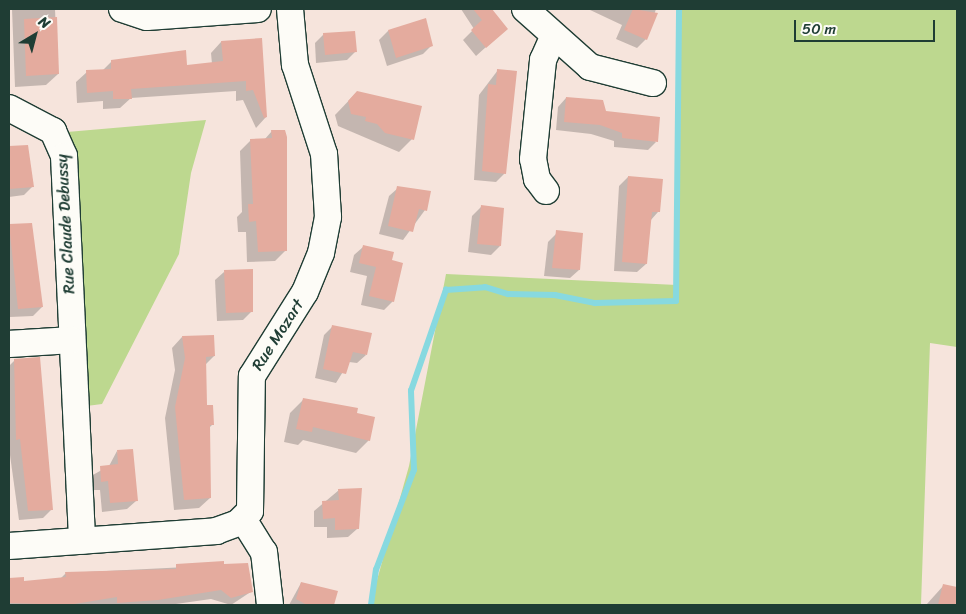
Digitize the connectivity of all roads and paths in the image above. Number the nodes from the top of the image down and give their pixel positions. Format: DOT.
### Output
graph roads {
  1 [pos="122,9"];
  2 [pos="258,9"];
  3 [pos="290,9"];
  4 [pos="525,9"];
  5 [pos="553,38"];
  6 [pos="653,83"];
  7 [pos="9,108"];
  8 [pos="546,191"];
  9 [pos="71,340"];
  10 [pos="9,344"];
  11 [pos="243,519"];
  12 [pos="82,541"];
  13 [pos="9,546"];
  14 [pos="270,605"];
  1 -- 2 [label="street"];
  3 -- 11 [label="street, Rue Mozart"];
  4 -- 5 [label="street"];
  5 -- 6 [label="street"];
  5 -- 8 [label="street"];
  7 -- 9 [label="street, Rue Claude Debussy"];
  9 -- 10 [label="street"];
  9 -- 12 [label="street, Rue Claude Debussy"];
  11 -- 12 [label="street"];
  11 -- 14 [label="street"];
  12 -- 13 [label="street"];
}
